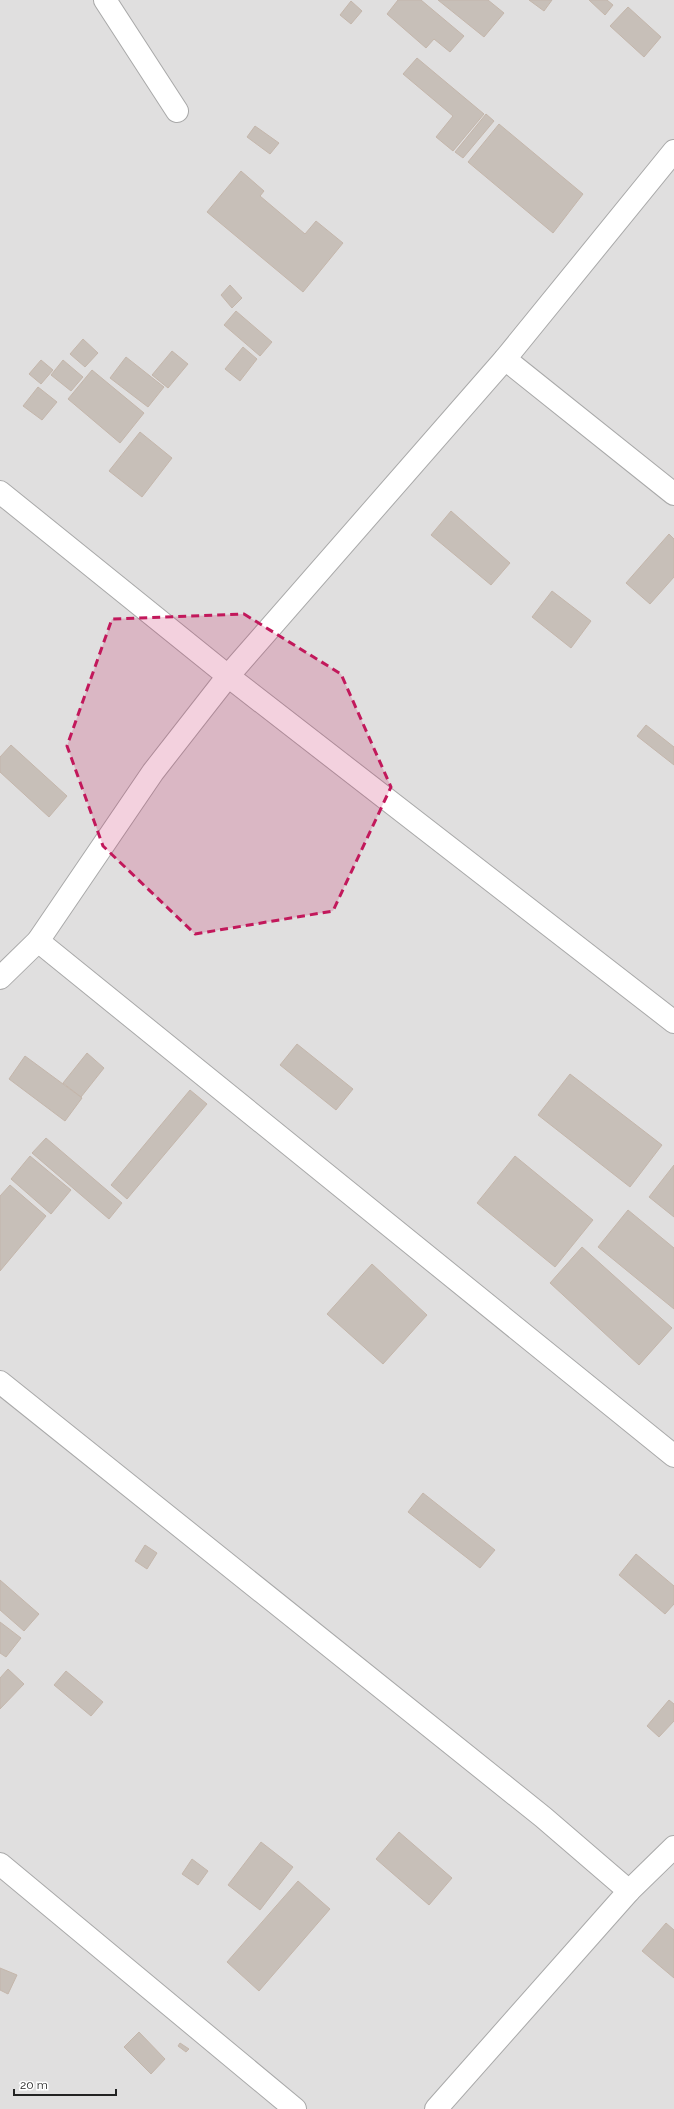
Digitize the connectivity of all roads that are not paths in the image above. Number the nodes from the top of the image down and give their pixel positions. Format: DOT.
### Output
graph roads {
  1 [pos="105,0"];
  2 [pos="177,111"];
  3 [pos="674,151"];
  4 [pos="505,359"];
  5 [pos="0,492"];
  6 [pos="674,494"];
  7 [pos="228,676"];
  8 [pos="38,941"];
  9 [pos="0,978"];
  10 [pos="674,1022"];
  11 [pos="0,1382"];
  12 [pos="674,1456"];
  13 [pos="674,1847"];
  14 [pos="0,1864"];
  15 [pos="629,1890"];
  16 [pos="295,2109"];
  17 [pos="436,2109"];
  1 -- 2 [label="street"];
  3 -- 4 [label="street"];
  4 -- 6 [label="street"];
  4 -- 7 [label="street"];
  5 -- 7 [label="street"];
  7 -- 8 [label="street"];
  7 -- 10 [label="street"];
  8 -- 9 [label="street"];
  8 -- 12 [label="street"];
  11 -- 15 [label="street"];
  13 -- 15 [label="street"];
  14 -- 16 [label="street"];
  15 -- 17 [label="street"];
}
